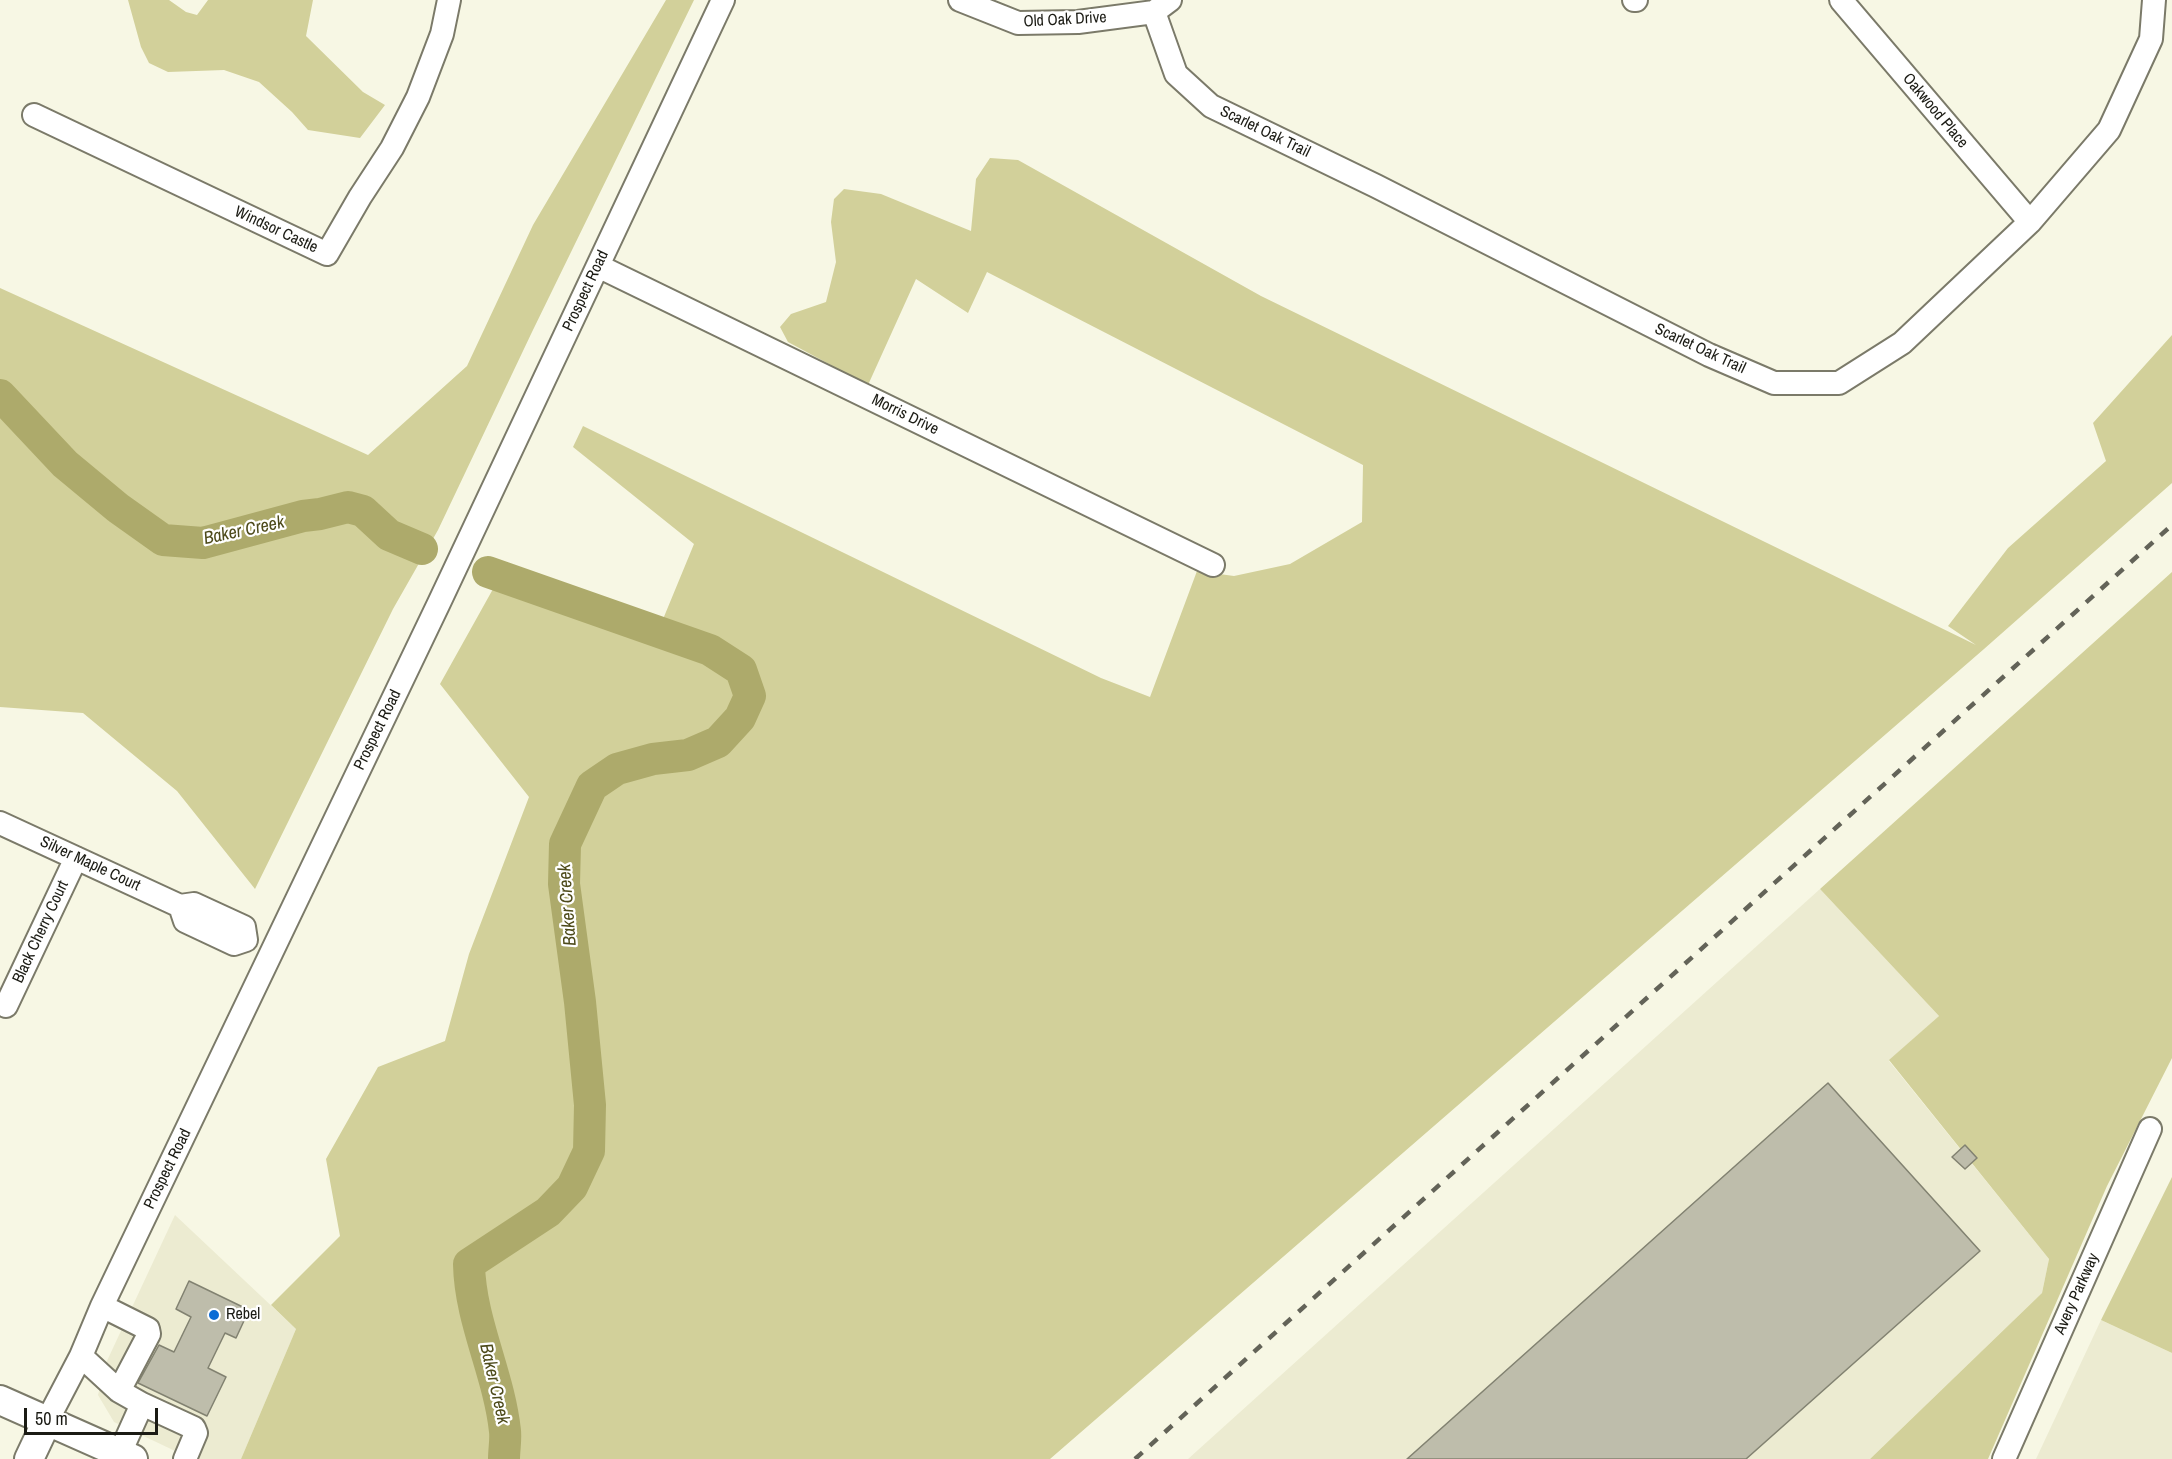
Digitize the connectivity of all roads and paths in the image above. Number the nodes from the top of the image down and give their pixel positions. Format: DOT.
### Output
graph roads {
  1 [pos="450,0"];
  2 [pos="723,0"];
  3 [pos="960,0"];
  4 [pos="1841,0"];
  5 [pos="2154,0"];
  6 [pos="1162,6"];
  7 [pos="34,115"];
  8 [pos="2030,222"];
  9 [pos="598,266"];
  10 [pos="1213,565"];
  11 [pos="0,823"];
  12 [pos="76,858"];
  13 [pos="272,952"];
  14 [pos="6,1006"];
  15 [pos="2150,1129"];
  16 [pos="102,1306"];
  17 [pos="81,1356"];
  18 [pos="119,1391"];
  19 [pos="0,1400"];
  20 [pos="142,1404"];
  21 [pos="47,1420"];
  22 [pos="126,1456"];
  23 [pos="29,1459"];
  24 [pos="185,1459"];
  25 [pos="2004,1459"];
  1 -- 7 [label="street, Windsor Castle"];
  2 -- 9 [label="street, Prospect Road"];
  3 -- 6 [label="street, Old Oak Drive"];
  4 -- 8 [label="street, Oakwood Place"];
  5 -- 8 [label="street, Scarlet Oak Trail"];
  6 -- 8 [label="street, Scarlet Oak Trail"];
  9 -- 10 [label="street, Morris Drive"];
  9 -- 13 [label="street, Prospect Road"];
  11 -- 12 [label="street, Silver Maple Court"];
  12 -- 13 [label="street, Silver Maple Court"];
  12 -- 14 [label="street, Black Cherry Court"];
  13 -- 16 [label="street, Prospect Road"];
  15 -- 25 [label="street, Avery Parkway"];
  16 -- 17 [label="street, Prospect Road"];
  16 -- 18 [label="street"];
  17 -- 18 [label="street"];
  17 -- 21 [label="street, Prospect Road"];
  18 -- 20 [label="street"];
  19 -- 21 [label="main road"];
  20 -- 22 [label="street"];
  20 -- 24 [label="street"];
  21 -- 22 [label="main road"];
  21 -- 23 [label="main road, Prospect Road"];
}
